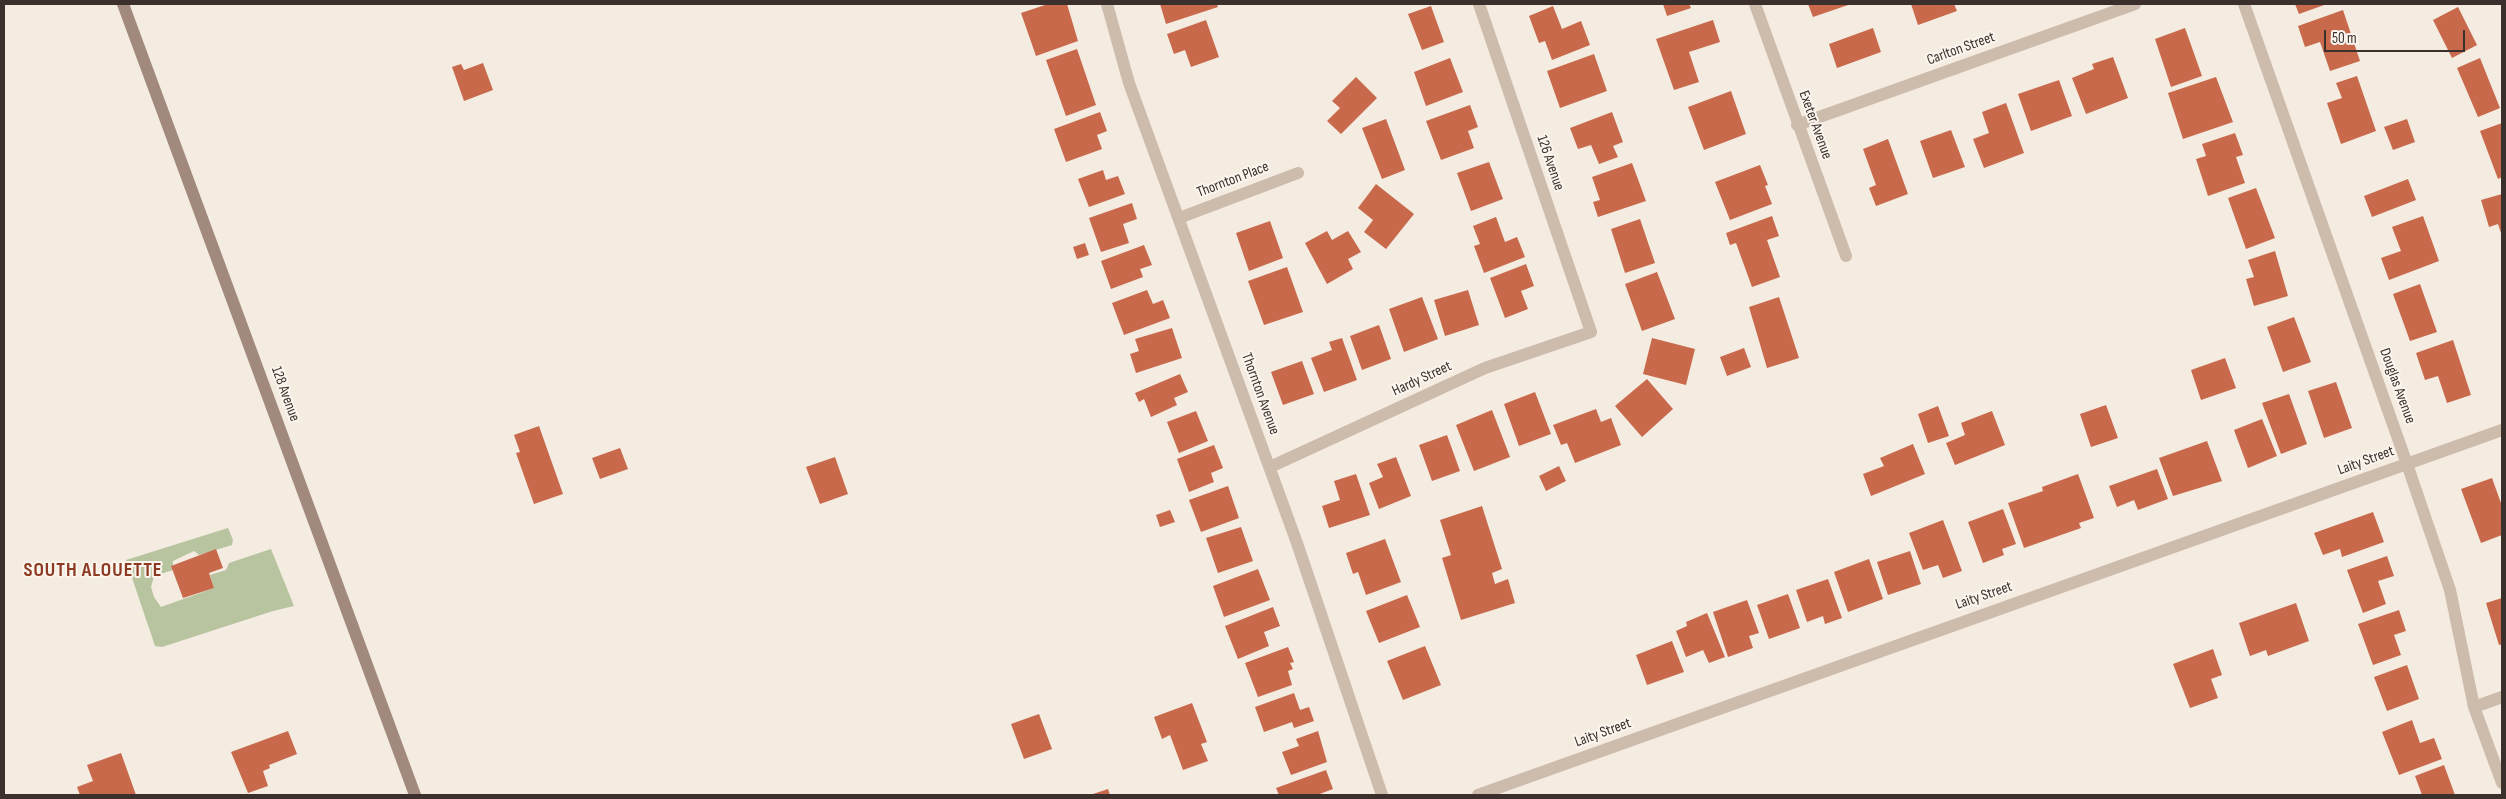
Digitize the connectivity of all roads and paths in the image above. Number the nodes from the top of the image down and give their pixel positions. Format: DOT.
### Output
graph roads {
  1 [pos="123,4"];
  2 [pos="1107,4"];
  3 [pos="1479,4"];
  4 [pos="1755,4"];
  5 [pos="2135,4"];
  6 [pos="2244,4"];
  7 [pos="1797,125"];
  8 [pos="1298,173"];
  9 [pos="1179,218"];
  10 [pos="1846,256"];
  11 [pos="1591,332"];
  12 [pos="2502,430"];
  13 [pos="2407,464"];
  14 [pos="1270,467"];
  15 [pos="2502,697"];
  16 [pos="2474,707"];
  17 [pos="2502,783"];
  18 [pos="415,795"];
  19 [pos="1382,795"];
  20 [pos="1478,795"];
  1 -- 18 [label="main road, 128 Avenue"];
  2 -- 9 [label="street, Thornton Avenue"];
  3 -- 11 [label="street, 126 Avenue"];
  4 -- 7 [label="street, Exeter Avenue"];
  5 -- 7 [label="street, Carlton Street"];
  6 -- 13 [label="street, Douglas Avenue"];
  7 -- 10 [label="street, Exeter Avenue"];
  8 -- 9 [label="street, Thornton Place"];
  9 -- 14 [label="street, Thornton Avenue"];
  11 -- 14 [label="street, Hardy Street"];
  12 -- 13 [label="street, Laity Street"];
  13 -- 16 [label="street, Douglas Avenue"];
  13 -- 20 [label="street, Laity Street"];
  14 -- 19 [label="street, Thornton Avenue"];
  15 -- 16 [label="street"];
  16 -- 17 [label="street, Douglas Avenue"];
}
